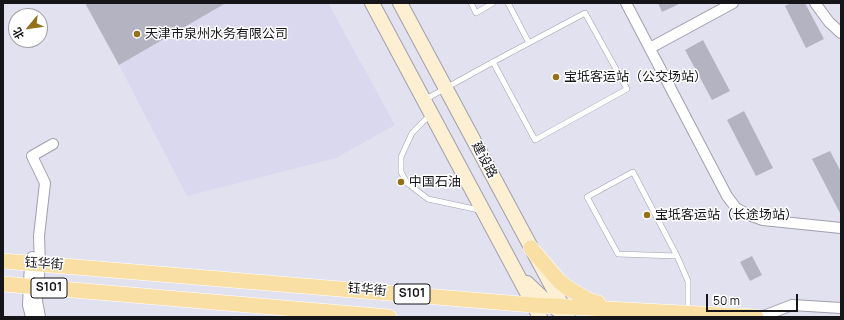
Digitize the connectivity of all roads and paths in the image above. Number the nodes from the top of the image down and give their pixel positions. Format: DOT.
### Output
graph roads {
  1 [pos="372,3"];
  2 [pos="400,3"];
  3 [pos="471,3"];
  4 [pos="493,3"];
  5 [pos="508,3"];
  6 [pos="626,3"];
  7 [pos="733,3"];
  8 [pos="815,3"];
  9 [pos="841,33"];
  10 [pos="528,43"];
  11 [pos="650,48"];
  12 [pos="492,62"];
  13 [pos="446,88"];
  14 [pos="425,100"];
  15 [pos="432,113"];
  16 [pos="53,144"];
  17 [pos="484,210"];
  18 [pos="841,228"];
  19 [pos="531,248"];
  20 [pos="677,256"];
  21 [pos="509,258"];
  22 [pos="3,261"];
  23 [pos="35,264"];
  24 [pos="3,284"];
  25 [pos="33,287"];
  26 [pos="841,308"];
  27 [pos="620,309"];
  28 [pos="537,311"];
  29 [pos="562,311"];
  30 [pos="688,315"];
  31 [pos="31,317"];
  32 [pos="40,317"];
  33 [pos="389,317"];
  34 [pos="756,317"];
  35 [pos="761,317"];
  1 -- 14 [label="main road, 建设路"];
  2 -- 13 [label="main road, 建设路"];
  3 -- 4 [label="lane"];
  5 -- 10 [label="lane"];
  6 -- 11 [label="street"];
  7 -- 11 [label="street"];
  8 -- 9 [label="street"];
  10 -- 12 [label="lane"];
  10 -- 12 [label="lane"];
  11 -- 18 [label="street"];
  12 -- 13 [label="lane"];
  13 -- 14 [label="lane"];
  13 -- 19 [label="main road, 建设路"];
  14 -- 15 [label="main road, 建设路"];
  15 -- 17 [label="main road, 建设路"];
  15 -- 17 [label="lane"];
  16 -- 23 [label="street"];
  17 -- 21 [label="main road, 建设路"];
  19 -- 27 [label="main road"];
  19 -- 29 [label="main road, 建设路"];
  20 -- 20 [label="lane"];
  20 -- 30 [label="lane"];
  21 -- 28 [label="main road, 建设路"];
  21 -- 29 [label="main road"];
  22 -- 23 [label="main road, 钰华街 / S101"];
  23 -- 25 [label="street"];
  23 -- 28 [label="main road, 钰华街 / S101"];
  24 -- 25 [label="main road, 钰华街 / S101"];
  25 -- 31 [label="street"];
  25 -- 32 [label="street"];
  25 -- 33 [label="main road, 钰华街 / S101"];
  26 -- 35 [label="street"];
  27 -- 29 [label="main road, 钰华街 / S101"];
  27 -- 30 [label="main road, 钰华街 / S101"];
  28 -- 29 [label="main road, 钰华街 / S101"];
  30 -- 34 [label="main road, 钰华街 / S101"];
}
